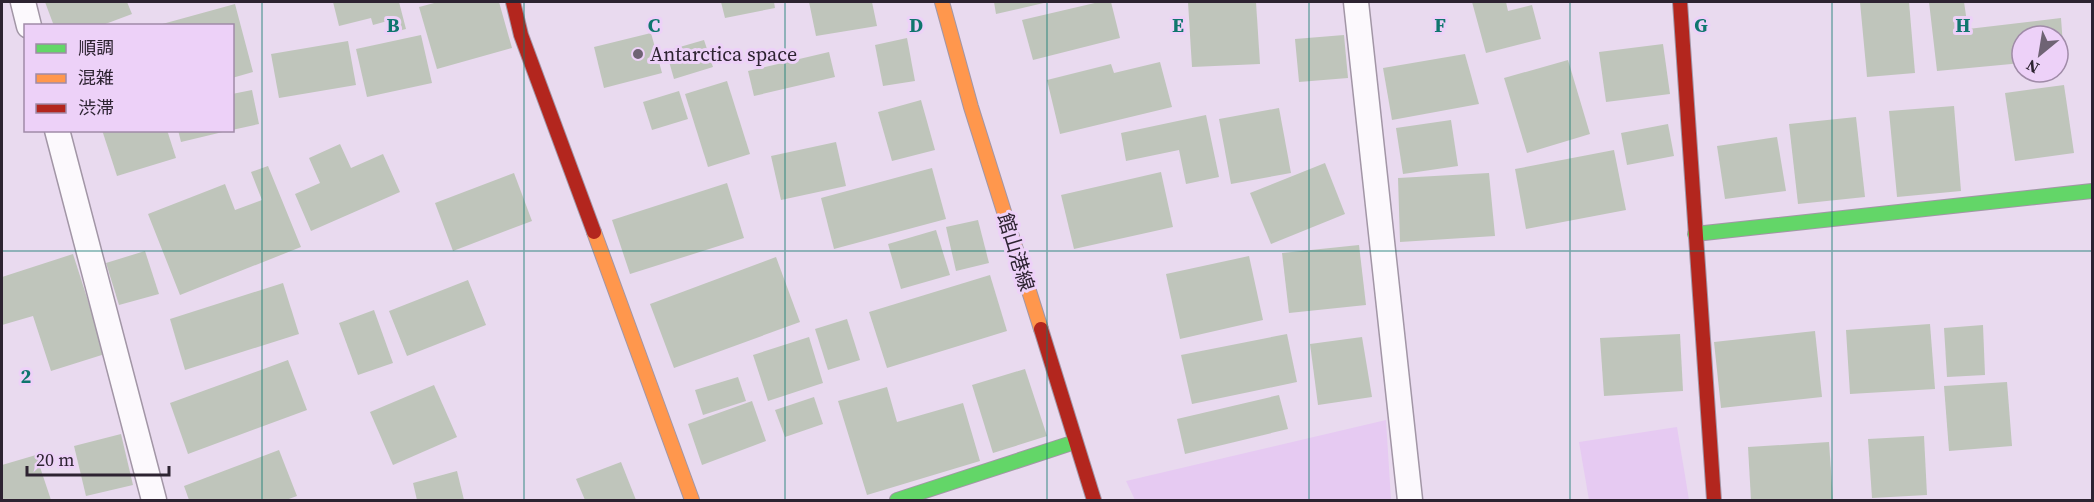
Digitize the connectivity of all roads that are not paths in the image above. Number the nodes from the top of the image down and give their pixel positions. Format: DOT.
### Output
graph roads {
  1 [pos="23,2"];
  2 [pos="513,2"];
  3 [pos="942,2"];
  4 [pos="1356,2"];
  5 [pos="1680,2"];
  6 [pos="28,24"];
  7 [pos="58,132"];
  8 [pos="2092,191"];
  9 [pos="1695,234"];
  10 [pos="1075,442"];
  11 [pos="154,501"];
  12 [pos="692,501"];
  13 [pos="897,501"];
  14 [pos="1094,501"];
  15 [pos="1410,501"];
  16 [pos="1714,501"];
  1 -- 6 [label="lane"];
  2 -- 12 [label="street"];
  3 -- 10 [label="street, 館山港線"];
  4 -- 15 [label="lane"];
  5 -- 9 [label="street"];
  7 -- 11 [label="lane"];
  8 -- 9 [label="street"];
  9 -- 16 [label="street"];
  10 -- 13 [label="street"];
  10 -- 14 [label="street, 館山港線"];
}
